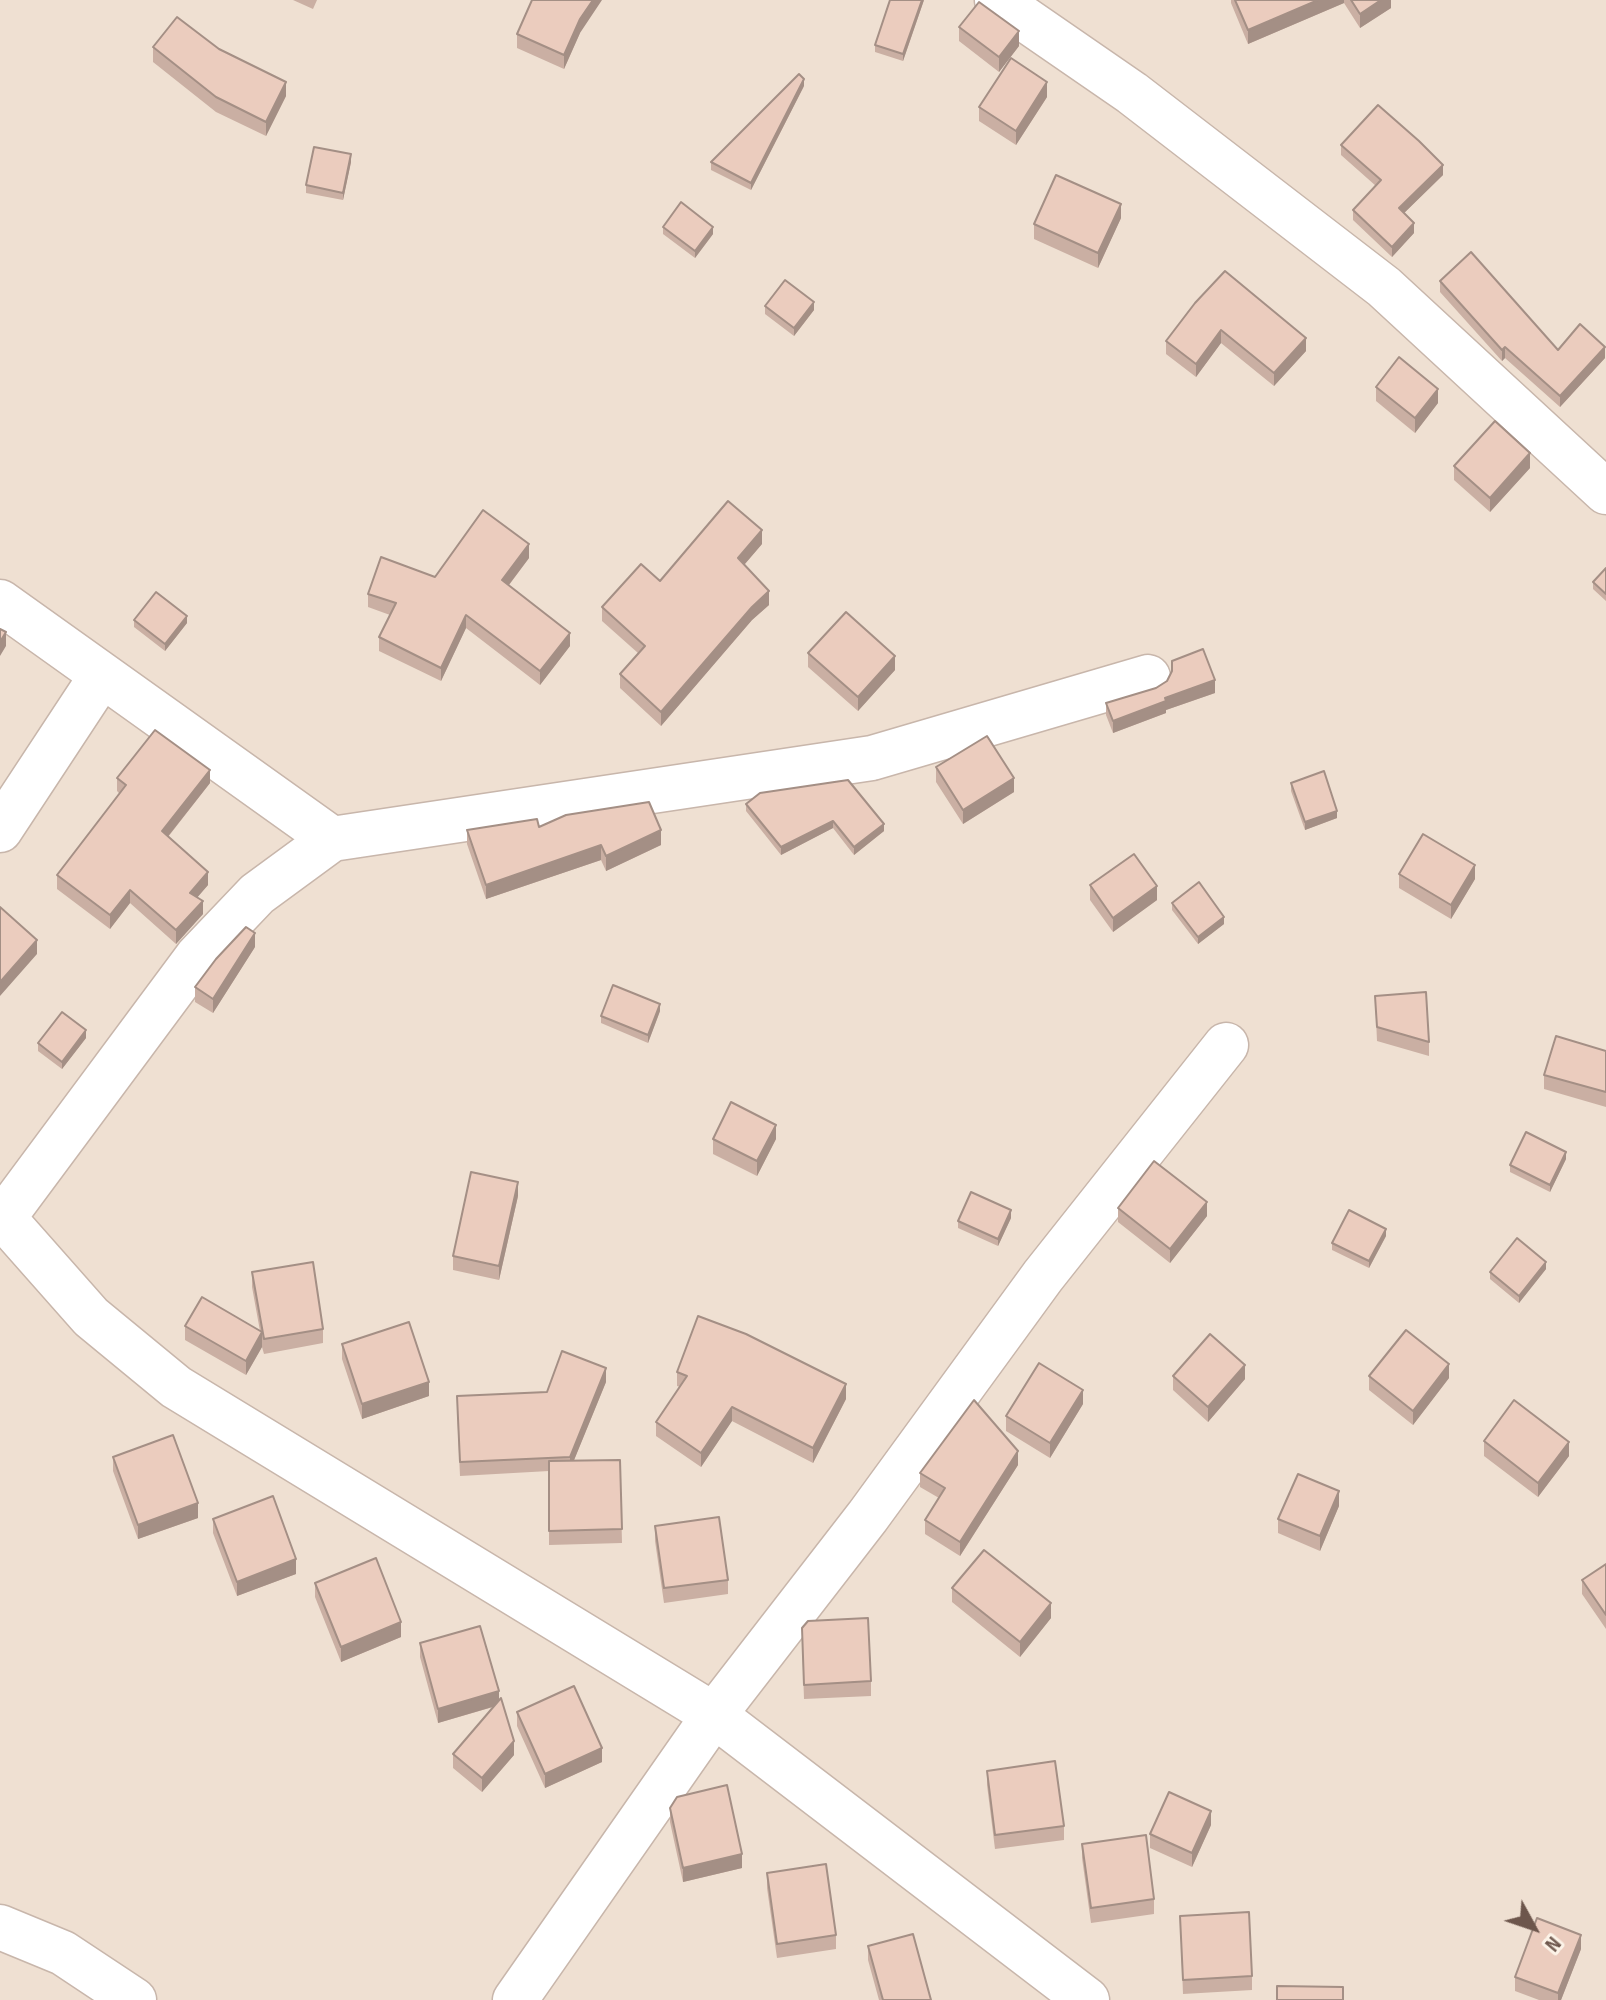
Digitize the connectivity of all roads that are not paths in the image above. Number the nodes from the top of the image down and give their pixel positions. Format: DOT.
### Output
graph roads {
  1 [pos="997,0"];
  2 [pos="1606,492"];
  3 [pos="0,602"];
  4 [pos="102,675"];
  5 [pos="1148,677"];
  6 [pos="0,830"];
  7 [pos="332,839"];
  8 [pos="1226,1045"];
  9 [pos="2,1215"];
  10 [pos="714,1715"];
  11 [pos="0,1927"];
  12 [pos="134,2000"];
  13 [pos="515,2000"];
  14 [pos="1087,2000"];
  1 -- 2 [label="street"];
  3 -- 4 [label="street"];
  4 -- 6 [label="street"];
  4 -- 7 [label="street"];
  5 -- 7 [label="street"];
  7 -- 9 [label="street"];
  8 -- 10 [label="street"];
  9 -- 10 [label="street"];
  10 -- 13 [label="street"];
  10 -- 14 [label="street"];
  11 -- 12 [label="street"];
}
